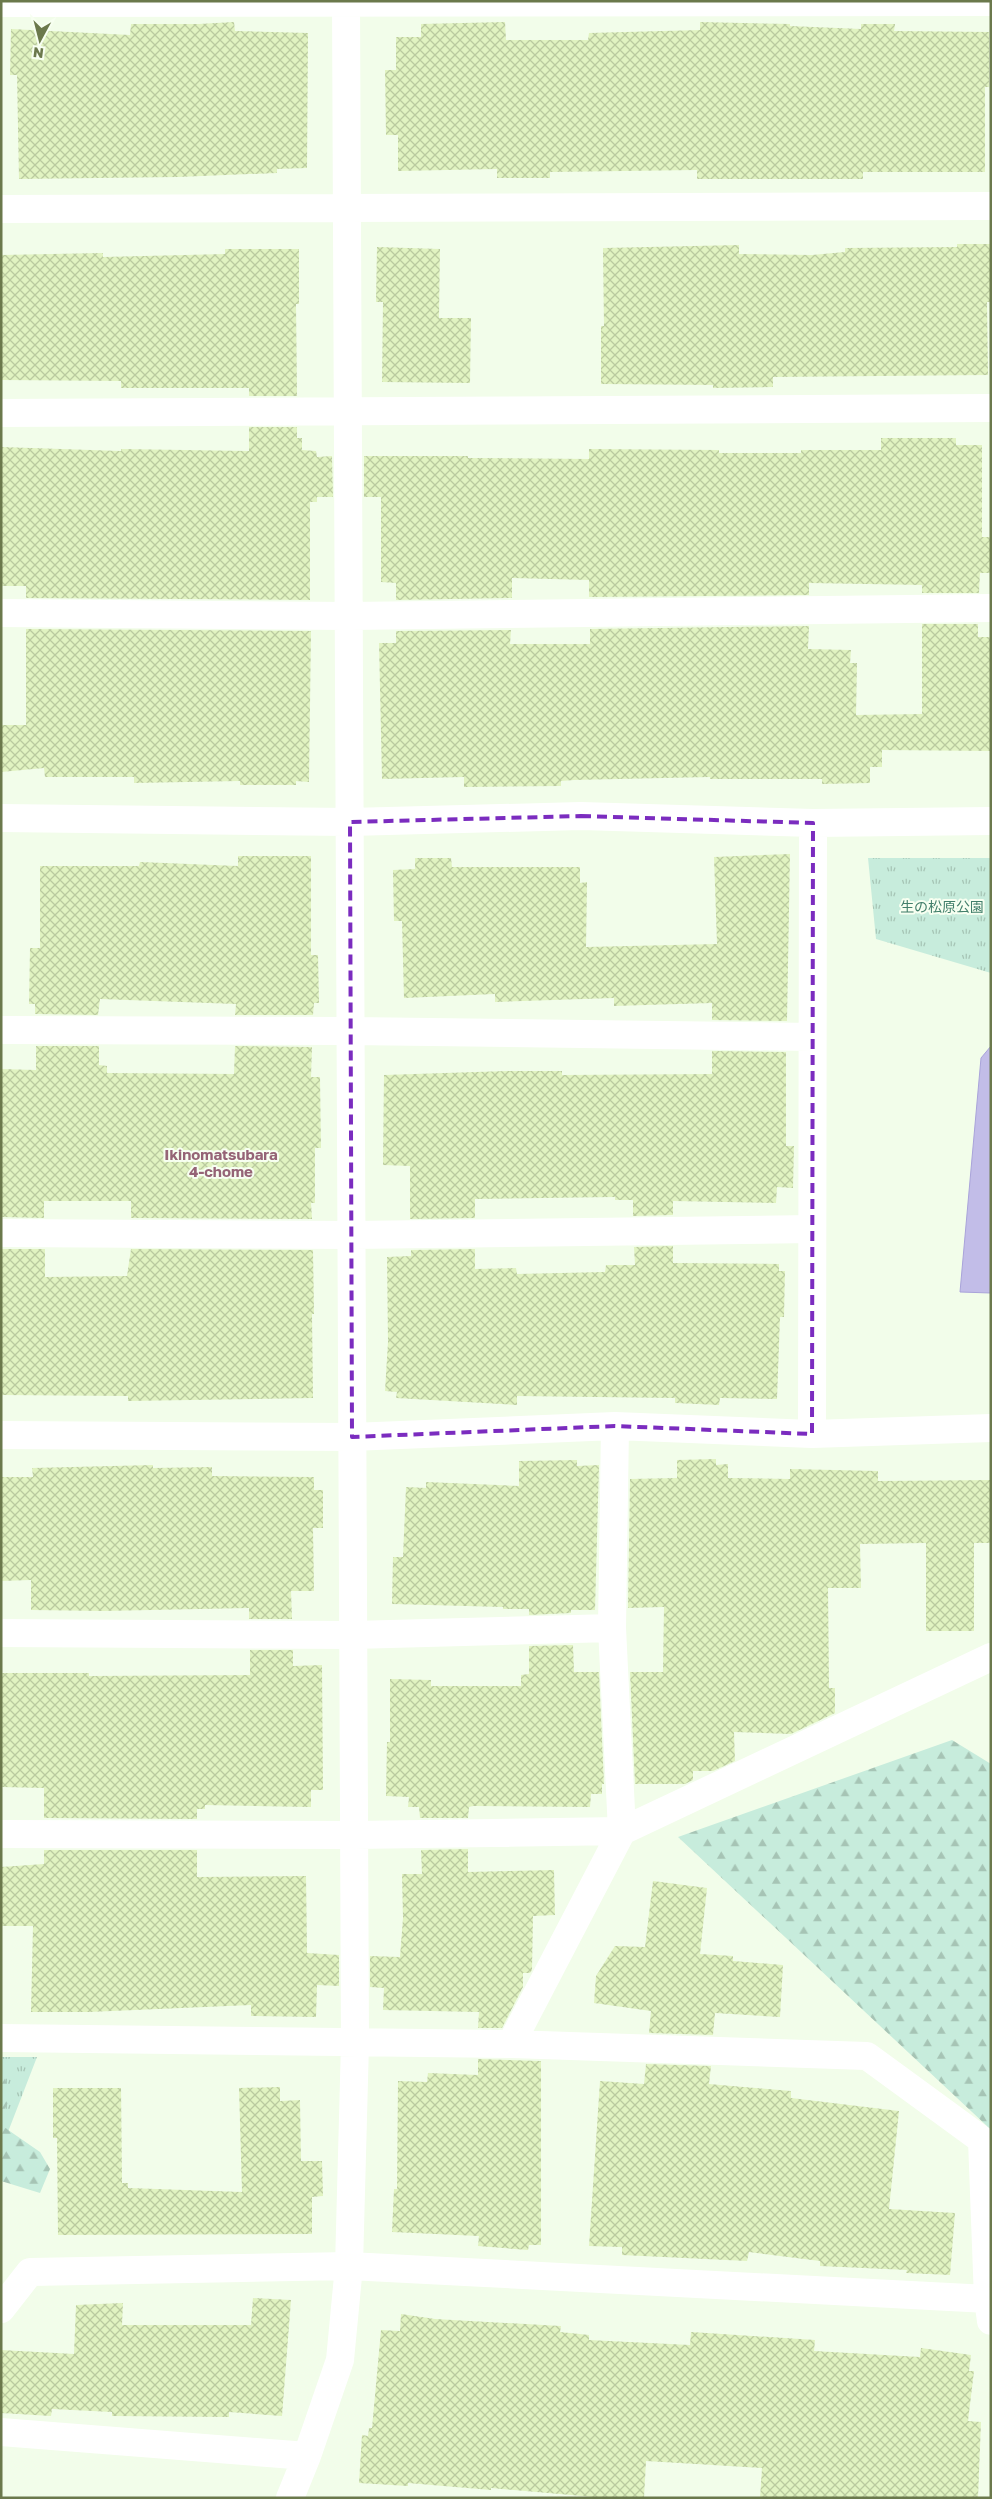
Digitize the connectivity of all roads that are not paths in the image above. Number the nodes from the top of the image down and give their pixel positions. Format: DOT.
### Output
graph roads {
  1 [pos="346,2"];
  2 [pos="991,2"];
  3 [pos="1,4"];
  4 [pos="991,206"];
  5 [pos="1,209"];
  6 [pos="347,209"];
  7 [pos="991,408"];
  8 [pos="348,411"];
  9 [pos="1,413"];
  10 [pos="991,608"];
  11 [pos="1,613"];
  12 [pos="349,616"];
  13 [pos="1,818"];
  14 [pos="991,821"];
  15 [pos="350,822"];
  16 [pos="813,823"];
  17 [pos="1,1030"];
  18 [pos="351,1031"];
  19 [pos="812,1037"];
  20 [pos="812,1229"];
  21 [pos="1,1233"];
  22 [pos="352,1236"];
  23 [pos="615,1426"];
  24 [pos="991,1428"];
  25 [pos="812,1434"];
  26 [pos="1,1435"];
  27 [pos="352,1437"];
  28 [pos="612,1628"];
  29 [pos="1,1633"];
  30 [pos="354,1635"];
  31 [pos="991,1657"];
  32 [pos="622,1831"];
  33 [pos="1,1834"];
  34 [pos="354,1835"];
  35 [pos="1,2038"];
  36 [pos="355,2043"];
  37 [pos="511,2044"];
  38 [pos="349,2266"];
  39 [pos="1,2309"];
  40 [pos="989,2310"];
  41 [pos="1,2432"];
  42 [pos="308,2456"];
  43 [pos="290,2498"];
  1 -- 2 [label="street"];
  1 -- 3 [label="street"];
  1 -- 6 [label="street"];
  4 -- 6 [label="street"];
  5 -- 6 [label="street"];
  6 -- 8 [label="street"];
  7 -- 8 [label="street"];
  8 -- 9 [label="street"];
  8 -- 12 [label="street"];
  10 -- 12 [label="street"];
  11 -- 12 [label="street"];
  12 -- 15 [label="street"];
  13 -- 15 [label="street"];
  14 -- 16 [label="street"];
  15 -- 16 [label="street"];
  15 -- 18 [label="street"];
  16 -- 19 [label="street"];
  17 -- 18 [label="street"];
  18 -- 19 [label="street"];
  18 -- 22 [label="street"];
  19 -- 20 [label="street"];
  20 -- 22 [label="street"];
  20 -- 25 [label="street"];
  21 -- 22 [label="street"];
  22 -- 27 [label="street"];
  23 -- 25 [label="street"];
  23 -- 27 [label="street"];
  23 -- 28 [label="street"];
  24 -- 25 [label="street"];
  26 -- 27 [label="street"];
  27 -- 30 [label="street"];
  28 -- 30 [label="street"];
  28 -- 32 [label="street"];
  29 -- 30 [label="street"];
  30 -- 34 [label="street"];
  31 -- 32 [label="street"];
  32 -- 34 [label="street"];
  32 -- 37 [label="street"];
  33 -- 34 [label="street"];
  34 -- 36 [label="street"];
  35 -- 36 [label="street"];
  36 -- 37 [label="street"];
  36 -- 38 [label="street"];
  37 -- 40 [label="street"];
  38 -- 39 [label="street"];
  38 -- 40 [label="street"];
  38 -- 42 [label="street"];
  41 -- 42 [label="street"];
  42 -- 43 [label="street"];
}
